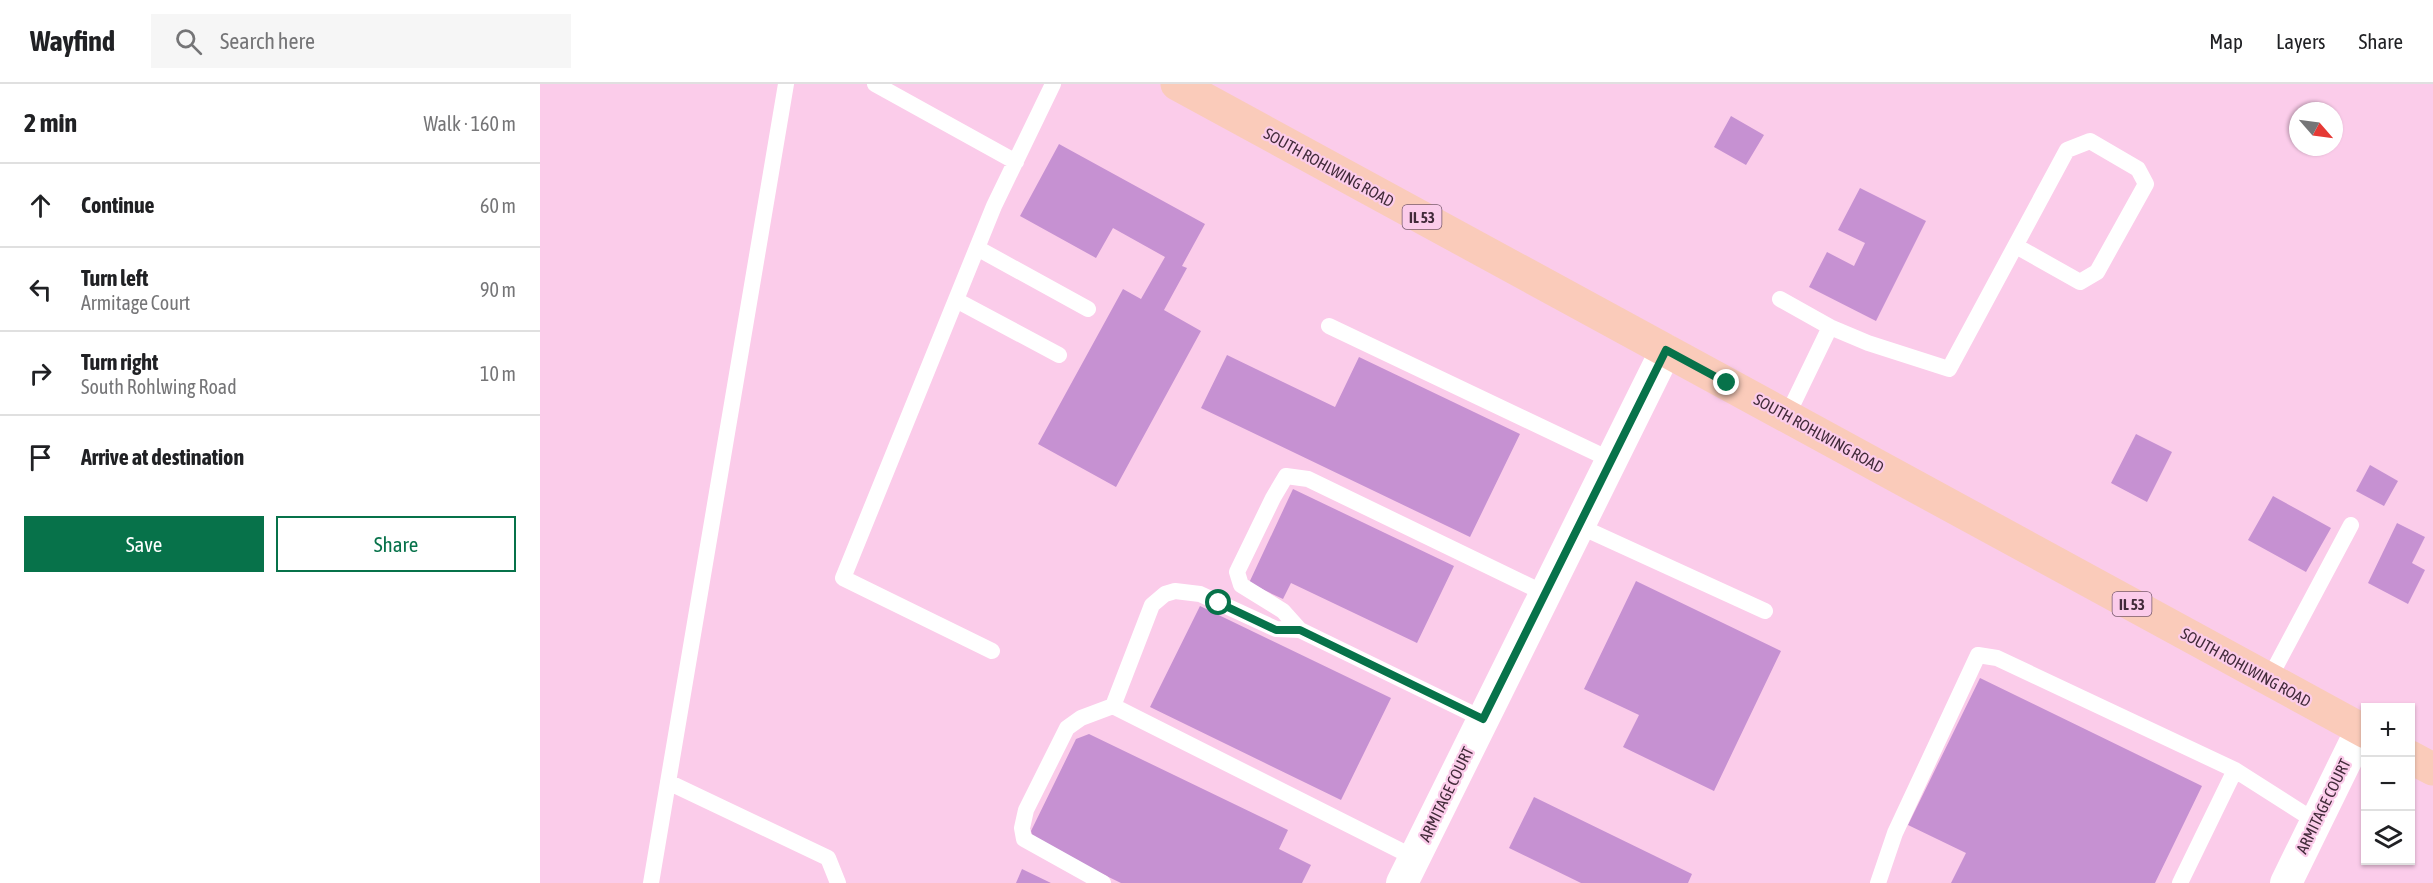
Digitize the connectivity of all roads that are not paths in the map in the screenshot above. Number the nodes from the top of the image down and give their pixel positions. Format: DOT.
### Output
graph roads {
  1 [pos="786,84"];
  2 [pos="875,84"];
  3 [pos="1053,84"];
  4 [pos="1177,84"];
  5 [pos="1016,162"];
  6 [pos="2016,246"];
  7 [pos="977,248"];
  8 [pos="1780,299"];
  9 [pos="956,300"];
  10 [pos="1088,309"];
  11 [pos="1329,326"];
  12 [pos="1830,327"];
  13 [pos="1666,350"];
  14 [pos="1059,355"];
  15 [pos="1787,416"];
  16 [pos="1611,460"];
  17 [pos="2351,525"];
  18 [pos="1579,526"];
  19 [pos="1545,594"];
  20 [pos="1765,610"];
  21 [pos="1300,630"];
  22 [pos="992,651"];
  23 [pos="2269,679"];
  24 [pos="1113,706"];
  25 [pos="1483,719"];
  26 [pos="2361,730"];
  27 [pos="2361,735"];
  28 [pos="2415,760"];
  29 [pos="2433,769"];
  30 [pos="2235,770"];
  31 [pos="668,782"];
  32 [pos="2315,821"];
  33 [pos="1408,871"];
  34 [pos="651,883"];
  35 [pos="838,883"];
  36 [pos="1103,883"];
  37 [pos="1878,883"];
  38 [pos="2181,883"];
  39 [pos="2286,883"];
  1 -- 31 [label="lane"];
  2 -- 5 [label="lane"];
  3 -- 5 [label="lane"];
  4 -- 13 [label="main road, SOUTH ROHLWING ROAD / IL 53"];
  5 -- 7 [label="lane"];
  6 -- 6 [label="lane"];
  6 -- 12 [label="lane"];
  7 -- 9 [label="lane"];
  7 -- 10 [label="lane"];
  8 -- 12 [label="lane"];
  9 -- 14 [label="lane"];
  9 -- 22 [label="lane"];
  11 -- 16 [label="lane"];
  12 -- 15 [label="lane"];
  13 -- 15 [label="main road, SOUTH ROHLWING ROAD / IL 53"];
  13 -- 16 [label="street, ARMITAGE COURT"];
  15 -- 23 [label="main road, SOUTH ROHLWING ROAD / IL 53"];
  16 -- 18 [label="street, ARMITAGE COURT"];
  17 -- 23 [label="lane"];
  18 -- 19 [label="street, ARMITAGE COURT"];
  18 -- 20 [label="lane"];
  19 -- 21 [label="lane"];
  19 -- 25 [label="street, ARMITAGE COURT"];
  21 -- 24 [label="lane"];
  21 -- 25 [label="lane"];
  23 -- 26 [label="main road, SOUTH ROHLWING ROAD / IL 53"];
  24 -- 33 [label="lane"];
  24 -- 36 [label="lane"];
  25 -- 33 [label="street, ARMITAGE COURT"];
  27 -- 32 [label="street, ARMITAGE COURT"];
  28 -- 29 [label="main road"];
  30 -- 32 [label="lane"];
  30 -- 37 [label="lane"];
  30 -- 38 [label="lane"];
  31 -- 34 [label="lane"];
  31 -- 35 [label="lane"];
  32 -- 39 [label="street, ARMITAGE COURT"];
}
